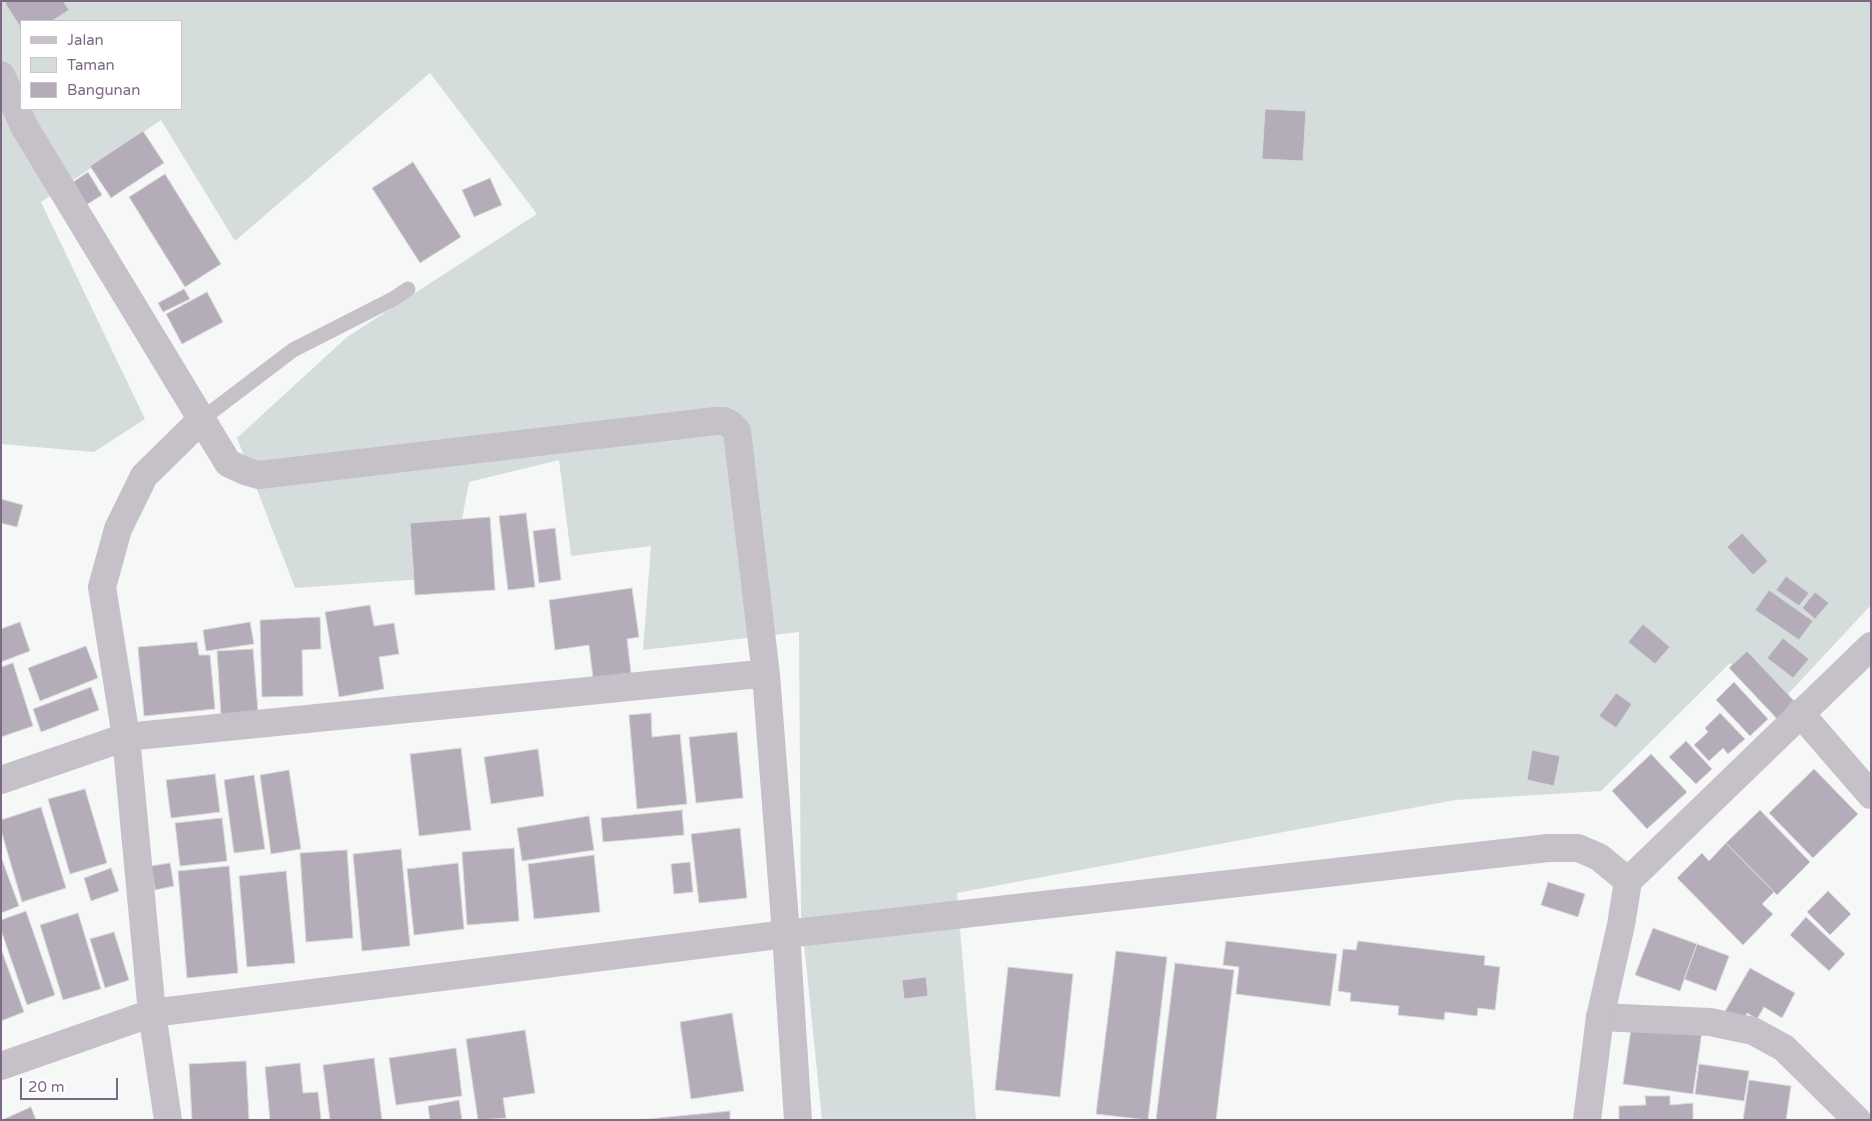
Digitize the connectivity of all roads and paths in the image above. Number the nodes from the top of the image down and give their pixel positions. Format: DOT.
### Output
graph roads {
  1 [pos="1,75"];
  2 [pos="408,289"];
  3 [pos="202,419"];
  4 [pos="1871,646"];
  5 [pos="766,675"];
  6 [pos="1800,713"];
  7 [pos="126,737"];
  8 [pos="1,780"];
  9 [pos="1871,795"];
  10 [pos="1628,881"];
  11 [pos="786,934"];
  12 [pos="152,1013"];
  13 [pos="1600,1017"];
  14 [pos="1,1066"];
  15 [pos="168,1120"];
  16 [pos="798,1120"];
  17 [pos="1587,1120"];
  18 [pos="1856,1120"];
  1 -- 3 [label="street"];
  2 -- 3 [label="lane"];
  3 -- 5 [label="street"];
  3 -- 7 [label="street"];
  4 -- 6 [label="street"];
  5 -- 7 [label="street"];
  5 -- 11 [label="street"];
  6 -- 9 [label="street"];
  6 -- 10 [label="street"];
  7 -- 8 [label="street"];
  7 -- 12 [label="street"];
  10 -- 11 [label="street"];
  10 -- 13 [label="street"];
  11 -- 12 [label="street"];
  11 -- 16 [label="street"];
  12 -- 14 [label="street"];
  12 -- 15 [label="street"];
  13 -- 17 [label="street"];
  13 -- 18 [label="street"];
}
